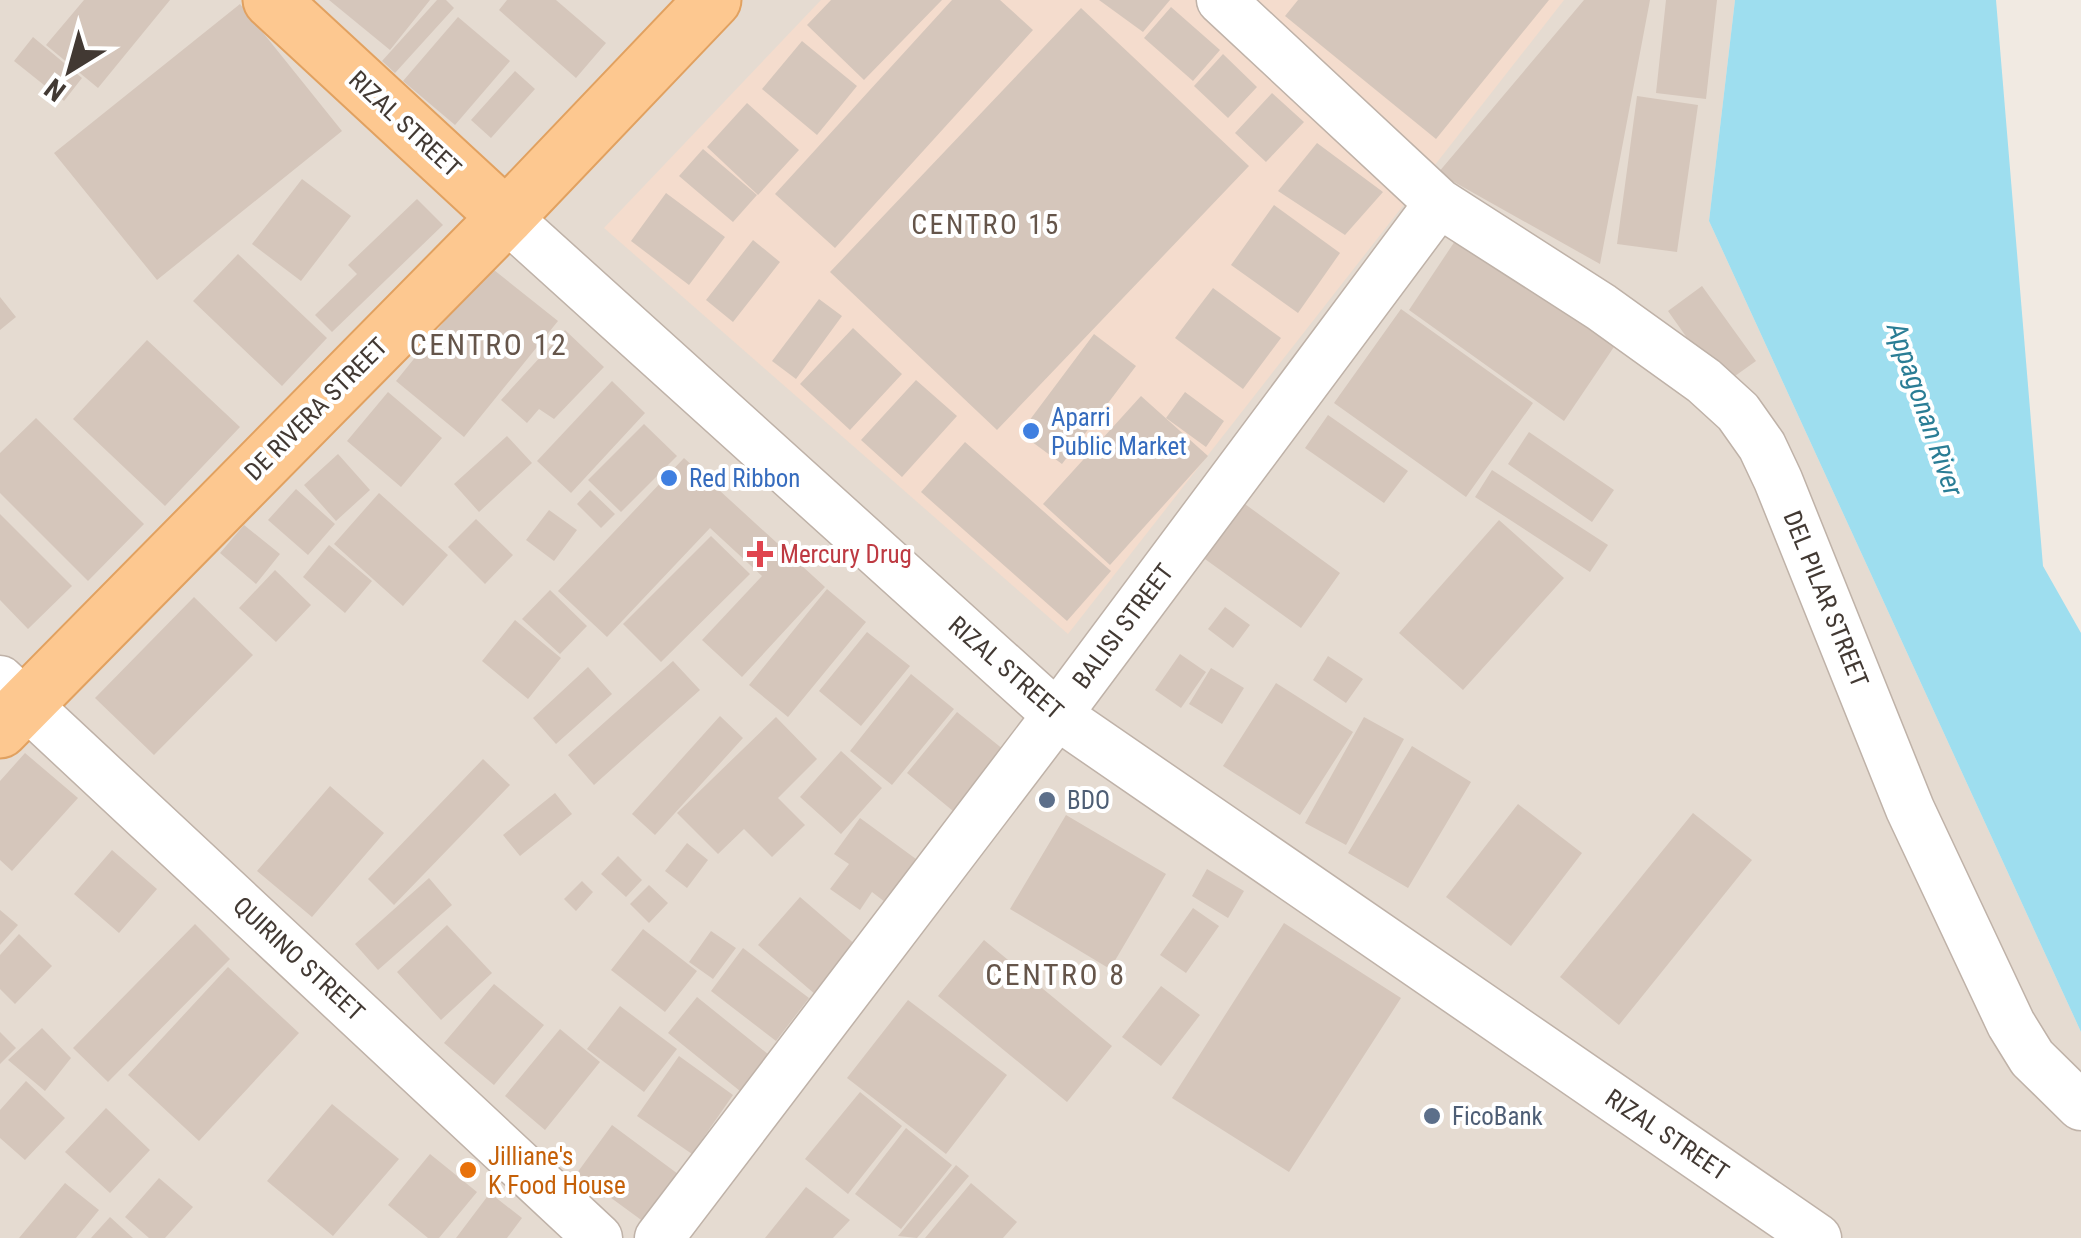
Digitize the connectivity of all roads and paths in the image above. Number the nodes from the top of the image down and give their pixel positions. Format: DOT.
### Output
graph roads {
  1 [pos="271,0"];
  2 [pos="714,0"];
  3 [pos="1220,0"];
  4 [pos="1439,202"];
  5 [pos="506,217"];
  6 [pos="9,705"];
  7 [pos="1056,715"];
  8 [pos="2081,1106"];
  9 [pos="598,1238"];
  10 [pos="659,1238"];
  11 [pos="1817,1238"];
  1 -- 5 [label="main road, RIZAL STREET"];
  2 -- 5 [label="main road, DE RIVERA STREET"];
  3 -- 4 [label="street, DEL PILAR STREET"];
  4 -- 7 [label="street, BALISI STREET"];
  4 -- 8 [label="street, DEL PILAR STREET"];
  5 -- 6 [label="main road, DE RIVERA STREET"];
  5 -- 7 [label="street, RIZAL STREET"];
  6 -- 9 [label="street, QUIRINO STREET"];
  7 -- 10 [label="street, BALISI STREET"];
  7 -- 11 [label="street, RIZAL STREET"];
}
